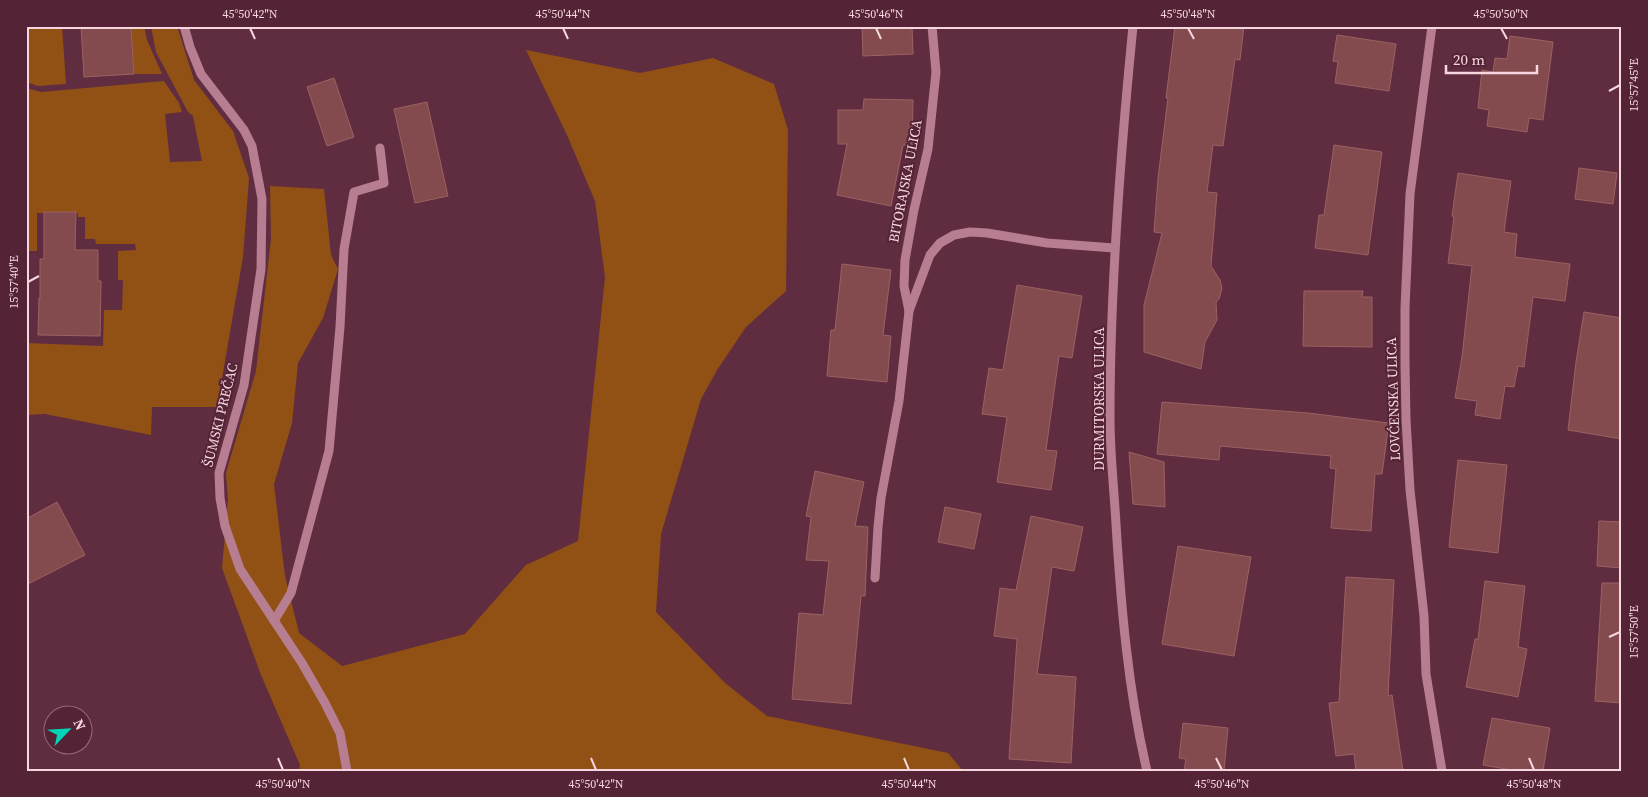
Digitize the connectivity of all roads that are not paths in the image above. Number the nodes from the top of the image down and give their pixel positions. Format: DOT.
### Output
graph roads {
  1 [pos="184,26"];
  2 [pos="932,26"];
  3 [pos="1133,26"];
  4 [pos="1432,26"];
  5 [pos="380,148"];
  6 [pos="1114,248"];
  7 [pos="909,311"];
  8 [pos="875,578"];
  9 [pos="274,621"];
  10 [pos="347,771"];
  11 [pos="1147,771"];
  12 [pos="1442,771"];
  1 -- 9 [label="street, ŠUMSKI PREČAC"];
  2 -- 7 [label="street, BITORAJSKA ULICA"];
  3 -- 6 [label="street, DURMITORSKA ULICA"];
  4 -- 12 [label="street, LOVĆENSKA ULICA"];
  5 -- 9 [label="street"];
  6 -- 7 [label="street, BITORAJSKA ULICA"];
  6 -- 11 [label="street, DURMITORSKA ULICA"];
  7 -- 8 [label="street, BITORAJSKA ULICA"];
  9 -- 10 [label="street, ŠUMSKI PREČAC"];
}
